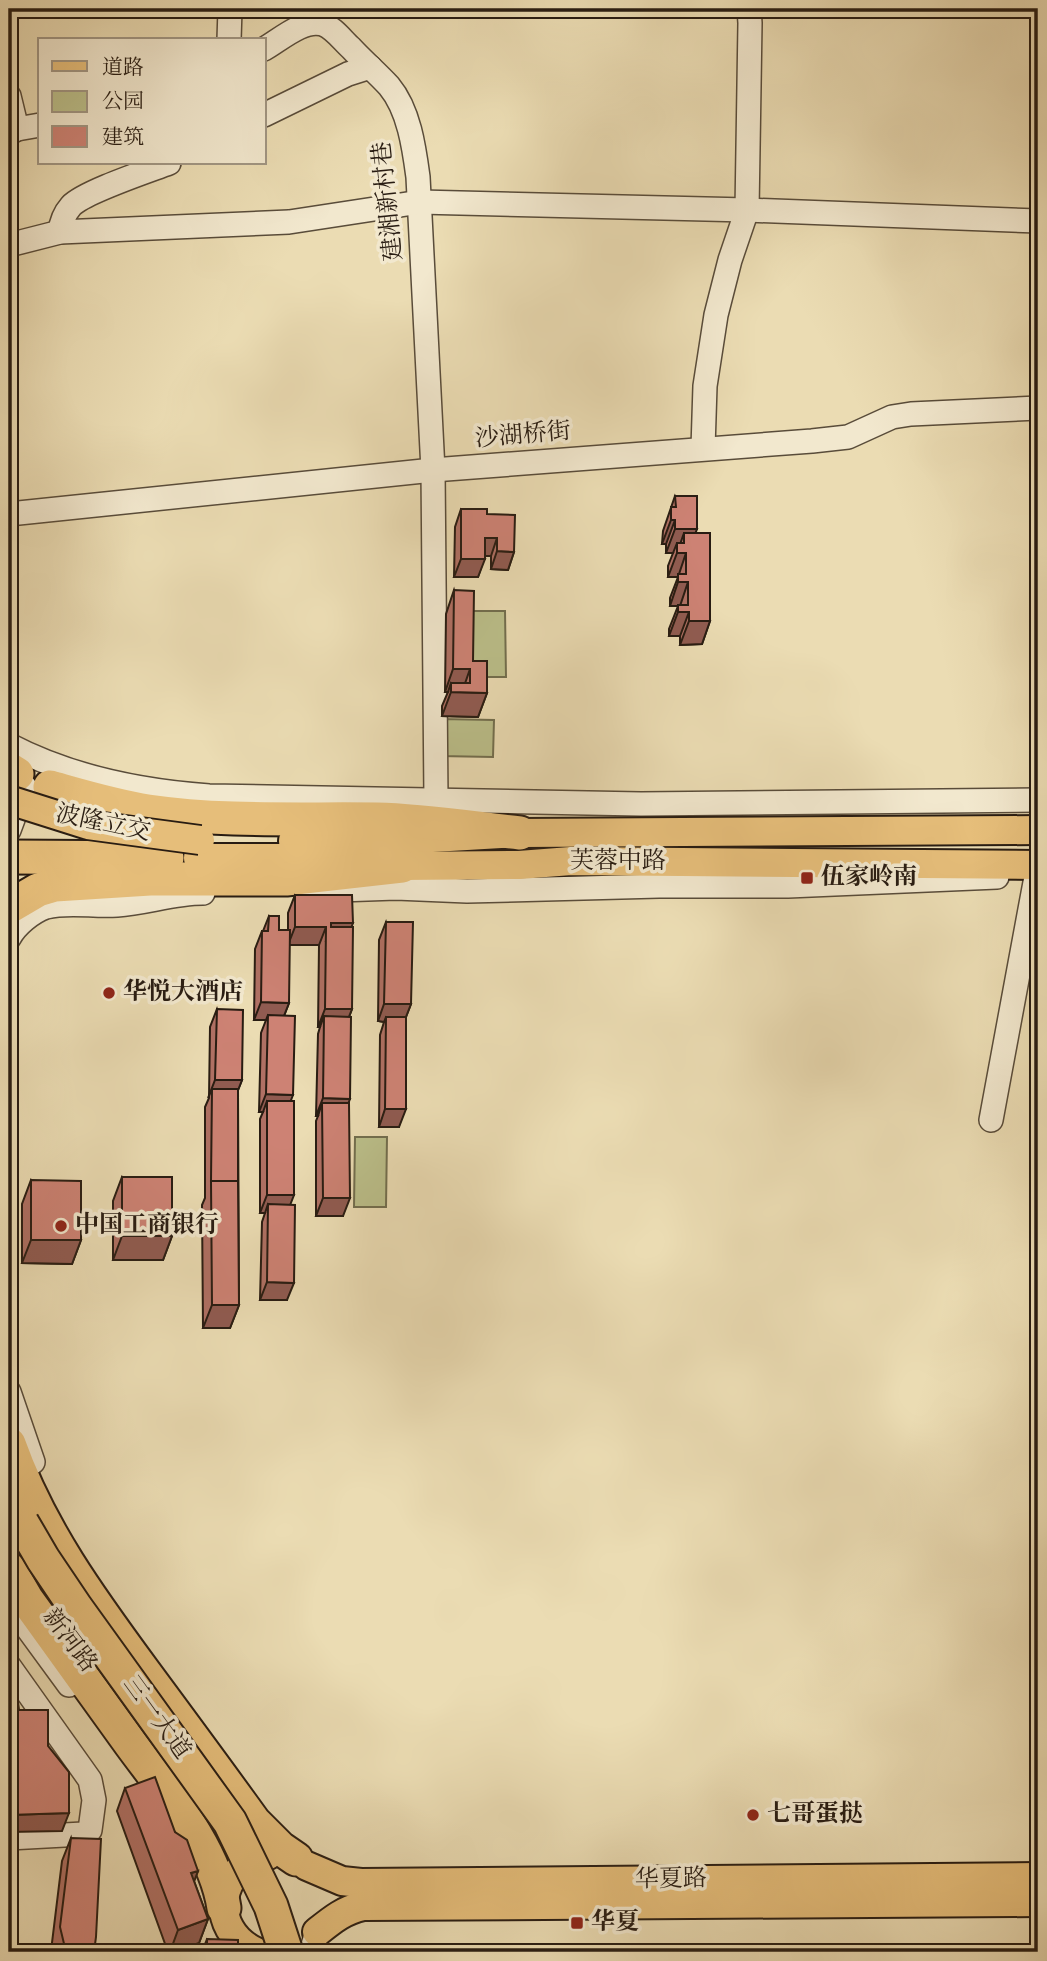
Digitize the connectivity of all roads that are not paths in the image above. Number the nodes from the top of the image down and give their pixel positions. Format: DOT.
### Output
graph roads {
  1 [pos="230,9"];
  2 [pos="749,9"];
  3 [pos="229,38"];
  4 [pos="266,47"];
  5 [pos="370,67"];
  6 [pos="9,96"];
  7 [pos="266,114"];
  8 [pos="38,125"];
  9 [pos="13,131"];
  10 [pos="166,164"];
  11 [pos="420,202"];
  12 [pos="747,210"];
  13 [pos="1038,221"];
  14 [pos="60,232"];
  15 [pos="9,245"];
  16 [pos="1038,408"];
  17 [pos="703,448"];
  18 [pos="433,470"];
  19 [pos="9,514"];
  20 [pos="20,772"];
  21 [pos="436,799"];
  22 [pos="1038,800"];
  23 [pos="9,820"];
  24 [pos="9,830"];
  25 [pos="1038,830"];
  26 [pos="520,833"];
  27 [pos="199,849"];
  28 [pos="9,857"];
  29 [pos="402,866"];
  30 [pos="1038,873"];
  31 [pos="286,879"];
  32 [pos="187,893"];
  33 [pos="10,926"];
  34 [pos="991,1120"];
  35 [pos="9,1392"];
  36 [pos="9,1444"];
  37 [pos="9,1475"];
  38 [pos="21,1498"];
  39 [pos="9,1534"];
  40 [pos="9,1569"];
  41 [pos="9,1603"];
  42 [pos="9,1667"];
  43 [pos="9,1838"];
  44 [pos="302,1863"];
  45 [pos="1038,1877"];
  46 [pos="1038,1902"];
  47 [pos="231,1928"];
  48 [pos="314,1942"];
  49 [pos="256,1952"];
  50 [pos="270,1952"];
  51 [pos="286,1952"];
  52 [pos="293,1952"];
  1 -- 3 [label="street"];
  2 -- 12 [label="street"];
  4 -- 5 [label="street, 建湘新村巷"];
  5 -- 7 [label="street"];
  5 -- 11 [label="street, 建湘新村巷"];
  6 -- 9 [label="street"];
  8 -- 9 [label="street"];
  10 -- 14 [label="street"];
  11 -- 12 [label="street"];
  11 -- 14 [label="street"];
  11 -- 18 [label="street, 建湘新村巷"];
  12 -- 13 [label="street"];
  12 -- 17 [label="street"];
  14 -- 15 [label="street"];
  16 -- 17 [label="street, 沙湖桥街"];
  17 -- 18 [label="street, 沙湖桥街"];
  18 -- 19 [label="street, 沙湖桥街"];
  18 -- 21 [label="street, 建湘新村巷"];
  20 -- 21 [label="street"];
  20 -- 24 [label="street"];
  20 -- 26 [label="highway"];
  20 -- 27 [label="main road, 波隆立交, bridge"];
  21 -- 22 [label="street"];
  23 -- 27 [label="main road, 波隆立交"];
  25 -- 26 [label="main road, 芙蓉中路"];
  26 -- 27 [label="main road, 芙蓉中路"];
  27 -- 28 [label="highway"];
  27 -- 29 [label="main road, 芙蓉中路"];
  29 -- 30 [label="main road, 芙蓉中路"];
  29 -- 31 [label="highway"];
  30 -- 32 [label="street"];
  30 -- 34 [label="street"];
  31 -- 32 [label="main road"];
  31 -- 33 [label="highway"];
  32 -- 33 [label="street"];
  35 -- 44 [label="street"];
  36 -- 38 [label="highway"];
  37 -- 38 [label="highway"];
  38 -- 44 [label="highway"];
  38 -- 51 [label="highway, 三一大道, bridge"];
  39 -- 50 [label="highway, 三一大道"];
  40 -- 47 [label="highway"];
  41 -- 47 [label="street, 新河路"];
  42 -- 43 [label="street"];
  44 -- 45 [label="main road, 华夏路"];
  44 -- 47 [label="main road"];
  44 -- 48 [label="main road"];
  46 -- 48 [label="main road, 华夏路"];
  47 -- 49 [label="main road"];
  48 -- 52 [label="main road, 华夏路"];
}
